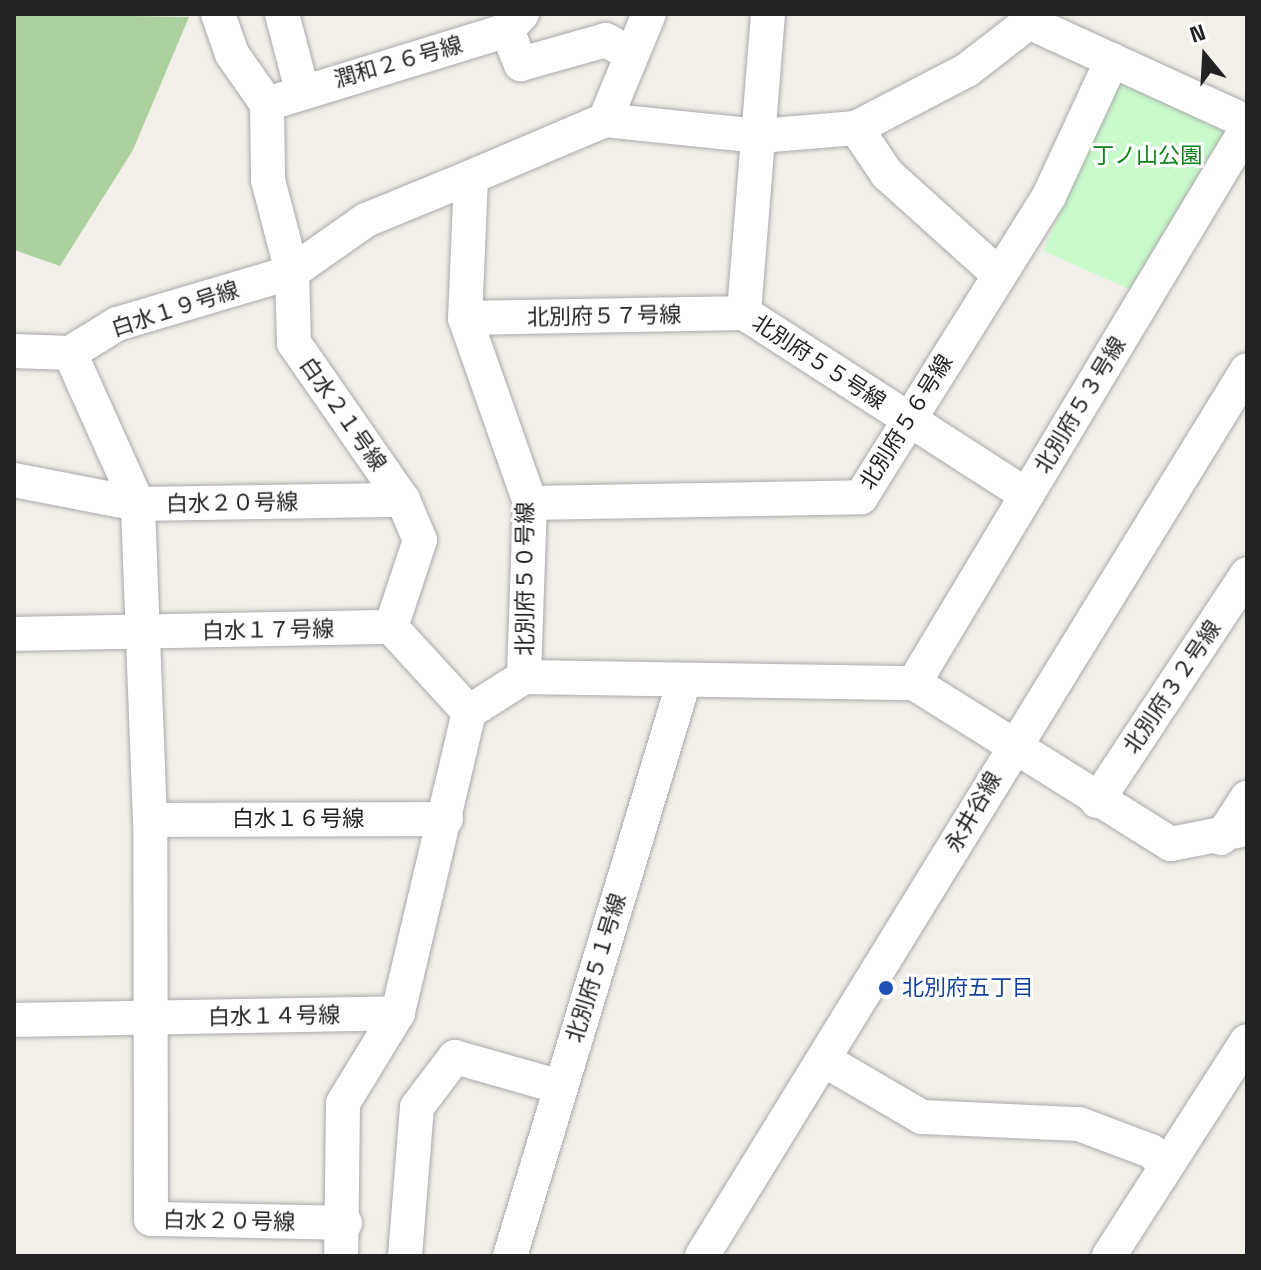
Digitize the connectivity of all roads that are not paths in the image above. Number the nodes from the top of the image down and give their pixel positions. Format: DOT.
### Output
graph roads {
  1 [pos="218,14"];
  2 [pos="282,14"];
  3 [pos="649,14"];
  4 [pos="768,14"];
  5 [pos="514,22"];
  6 [pos="627,52"];
  7 [pos="1112,60"];
  8 [pos="302,90"];
  9 [pos="267,104"];
  10 [pos="605,120"];
  11 [pos="1247,125"];
  12 [pos="856,128"];
  13 [pos="759,136"];
  14 [pos="471,177"];
  15 [pos="292,272"];
  16 [pos="999,275"];
  17 [pos="744,313"];
  18 [pos="465,318"];
  19 [pos="14,351"];
  20 [pos="70,353"];
  21 [pos="1247,370"];
  22 [pos="907,419"];
  23 [pos="14,480"];
  24 [pos="1026,495"];
  25 [pos="403,500"];
  26 [pos="530,503"];
  27 [pos="138,504"];
  28 [pos="1247,574"];
  29 [pos="391,627"];
  30 [pos="145,632"];
  31 [pos="14,634"];
  32 [pos="524,677"];
  33 [pos="684,681"];
  34 [pos="914,683"];
  35 [pos="469,712"];
  36 [pos="1009,748"];
  37 [pos="1247,798"];
  38 [pos="1097,801"];
  39 [pos="446,819"];
  40 [pos="150,820"];
  41 [pos="1234,834"];
  42 [pos="398,1013"];
  43 [pos="150,1019"];
  44 [pos="14,1020"];
  45 [pos="1247,1041"];
  46 [pos="826,1061"];
  47 [pos="560,1087"];
  48 [pos="1165,1164"];
  49 [pos="343,1239"];
  50 [pos="405,1256"];
  51 [pos="510,1256"];
  52 [pos="702,1256"];
  53 [pos="1109,1256"];
  1 -- 9 [label="street"];
  2 -- 8 [label="street"];
  3 -- 6 [label="street"];
  4 -- 13 [label="street, 北別府５５号線"];
  5 -- 6 [label="street"];
  5 -- 8 [label="street, 潤和２６号線"];
  6 -- 10 [label="street"];
  7 -- 11 [label="street"];
  7 -- 12 [label="street"];
  7 -- 16 [label="street, 北別府５６号線"];
  8 -- 9 [label="street, 潤和２６号線"];
  9 -- 15 [label="street, 白水２１号線"];
  10 -- 13 [label="street"];
  10 -- 14 [label="street"];
  11 -- 24 [label="street, 北別府５３号線"];
  12 -- 13 [label="street"];
  12 -- 16 [label="street"];
  13 -- 17 [label="street, 北別府５５号線"];
  14 -- 15 [label="street"];
  14 -- 18 [label="street, 北別府５０号線"];
  15 -- 20 [label="street, 白水１９号線"];
  15 -- 25 [label="street, 白水２１号線"];
  16 -- 22 [label="street, 北別府５６号線"];
  17 -- 18 [label="street, 北別府５７号線"];
  17 -- 22 [label="street, 北別府５５号線"];
  18 -- 26 [label="street, 北別府５０号線"];
  19 -- 20 [label="street"];
  20 -- 27 [label="street"];
  21 -- 36 [label="street, 永井谷線"];
  22 -- 24 [label="street, 北別府５５号線"];
  22 -- 26 [label="street, 北別府５６号線"];
  23 -- 27 [label="street"];
  24 -- 34 [label="street, 北別府５３号線"];
  25 -- 27 [label="street, 白水２０号線"];
  25 -- 29 [label="street"];
  26 -- 32 [label="street, 北別府５０号線"];
  27 -- 30 [label="street, 白水２０号線"];
  28 -- 38 [label="street, 北別府３２号線"];
  29 -- 30 [label="street, 白水１７号線"];
  29 -- 35 [label="street"];
  30 -- 31 [label="street, 白水１７号線"];
  30 -- 40 [label="street, 白水２０号線"];
  32 -- 33 [label="street, 北別府５０号線"];
  32 -- 35 [label="street"];
  33 -- 34 [label="street, 北別府５０号線"];
  33 -- 47 [label="street, 北別府５１号線"];
  34 -- 36 [label="street"];
  35 -- 39 [label="street, 白水２０号線"];
  36 -- 38 [label="street"];
  36 -- 46 [label="street, 永井谷線"];
  37 -- 41 [label="street"];
  38 -- 41 [label="street"];
  39 -- 40 [label="street, 白水１６号線"];
  39 -- 42 [label="street, 白水２０号線"];
  40 -- 43 [label="street, 白水２０号線"];
  42 -- 43 [label="street, 白水１４号線"];
  42 -- 49 [label="street, 白水２０号線"];
  43 -- 44 [label="street, 白水１４号線"];
  43 -- 49 [label="street, 白水２０号線"];
  45 -- 48 [label="street"];
  46 -- 48 [label="street"];
  46 -- 52 [label="street, 永井谷線"];
  47 -- 50 [label="street"];
  47 -- 51 [label="street, 北別府５１号線"];
  48 -- 53 [label="street"];
}
